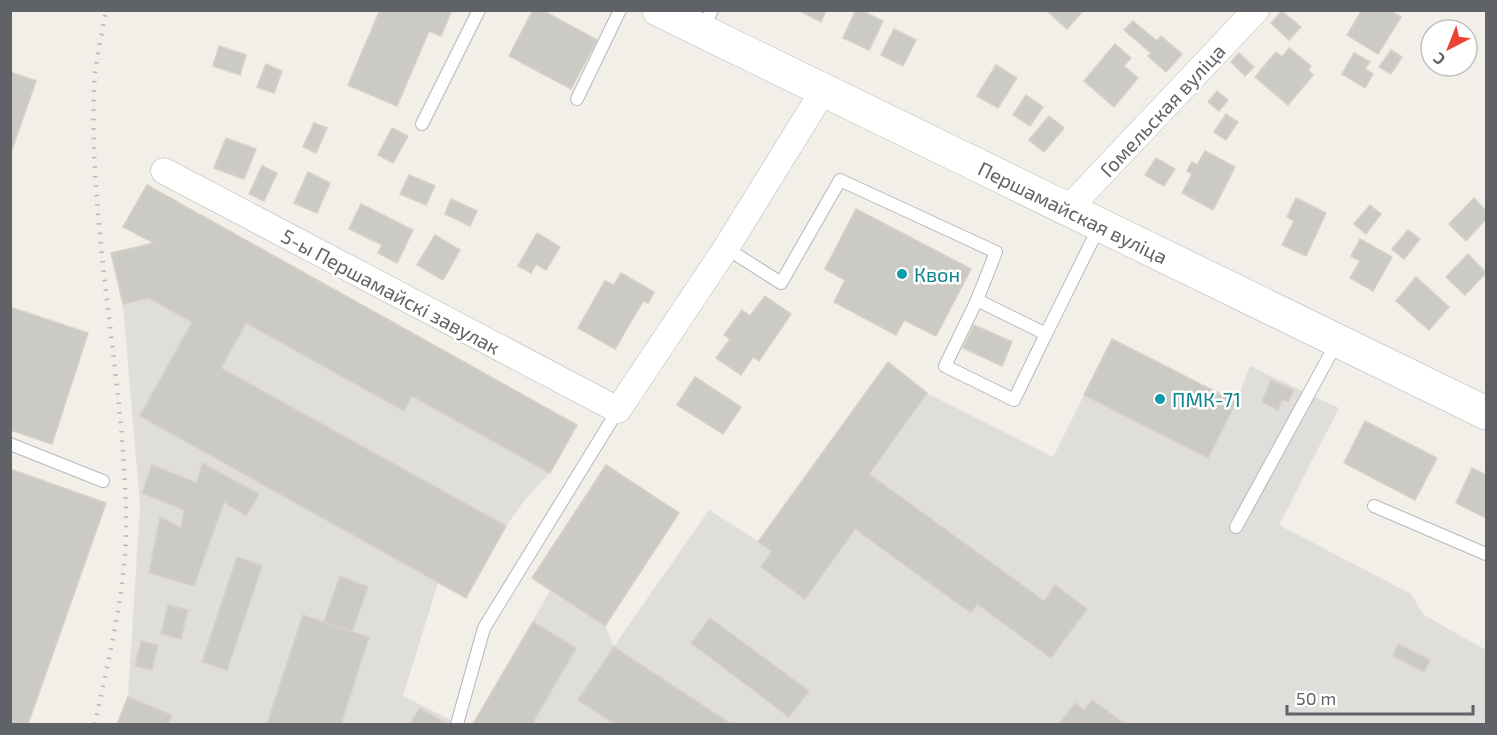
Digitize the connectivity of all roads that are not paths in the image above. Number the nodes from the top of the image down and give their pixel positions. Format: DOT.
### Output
graph roads {
  1 [pos="479,10"];
  2 [pos="620,10"];
  3 [pos="659,10"];
  4 [pos="1256,10"];
  5 [pos="707,21"];
  6 [pos="823,91"];
  7 [pos="577,99"];
  8 [pos="422,124"];
  9 [pos="164,171"];
  10 [pos="1068,209"];
  11 [pos="1100,226"];
  12 [pos="726,248"];
  13 [pos="977,300"];
  14 [pos="1046,334"];
  15 [pos="1338,341"];
  16 [pos="618,410"];
  17 [pos="1486,413"];
  18 [pos="10,444"];
  19 [pos="103,481"];
  20 [pos="1374,506"];
  21 [pos="1236,527"];
  22 [pos="1486,554"];
  23 [pos="457,724"];
  1 -- 8 [label="lane"];
  2 -- 7 [label="lane"];
  3 -- 5 [label="street, Першамайская вуліца"];
  4 -- 10 [label="street, Гомельская вуліца"];
  5 -- 6 [label="street, Першамайская вуліца"];
  6 -- 10 [label="street, Першамайская вуліца"];
  6 -- 12 [label="street"];
  9 -- 16 [label="street, 5-ы Першамайскі завулак"];
  10 -- 11 [label="street, Першамайская вуліца"];
  11 -- 14 [label="lane"];
  11 -- 15 [label="street, Першамайская вуліца"];
  12 -- 13 [label="lane"];
  12 -- 16 [label="street"];
  13 -- 14 [label="lane"];
  13 -- 14 [label="lane"];
  15 -- 17 [label="street, Першамайская вуліца"];
  15 -- 21 [label="lane"];
  16 -- 23 [label="lane"];
  18 -- 19 [label="lane"];
  20 -- 22 [label="lane"];
}
